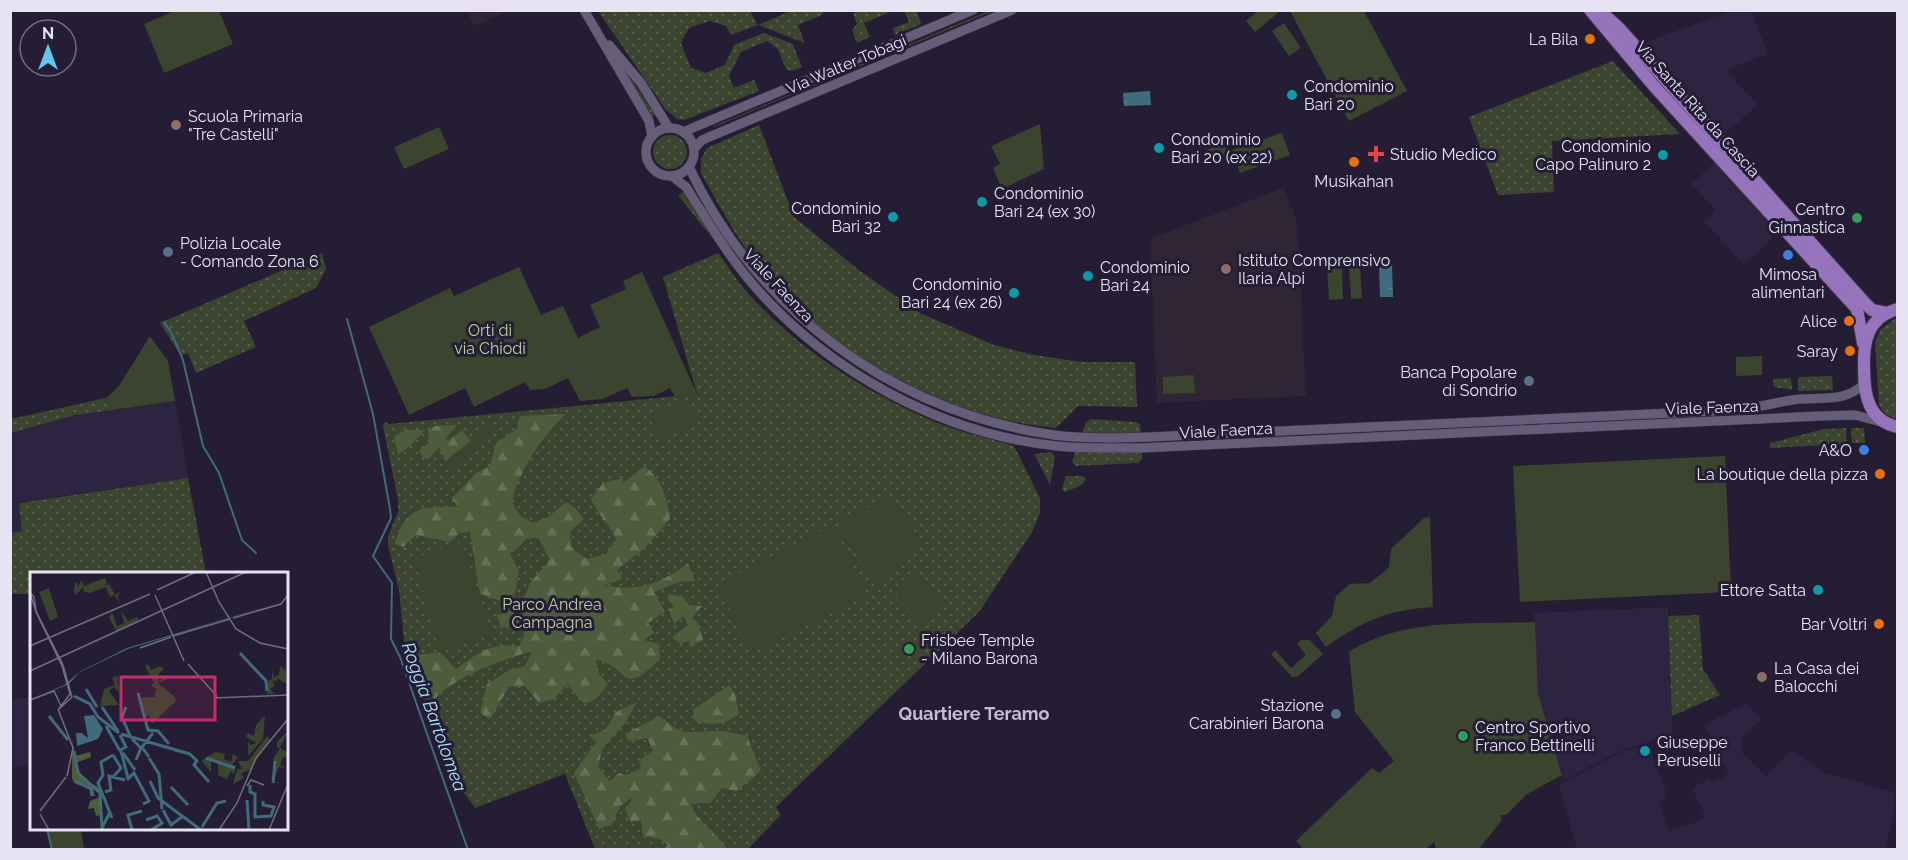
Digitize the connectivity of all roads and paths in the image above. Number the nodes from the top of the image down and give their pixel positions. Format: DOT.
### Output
graph roads {
  1 [pos="584,10"];
  2 [pos="973,10"];
  3 [pos="1012,10"];
  4 [pos="1590,10"];
  5 [pos="1599,10"];
  6 [pos="596,30"];
  7 [pos="669,128"];
  8 [pos="683,132"];
  9 [pos="652,137"];
  10 [pos="694,149"];
  11 [pos="689,167"];
  12 [pos="672,176"];
  13 [pos="1892,311"];
  14 [pos="1863,343"];
  15 [pos="1864,384"];
  16 [pos="1884,423"];
  17 [pos="1898,427"];
  1 -- 6 [label="street"];
  2 -- 8 [label="street, Via Walter Tobagi"];
  3 -- 10 [label="street, Via Walter Tobagi"];
  4 -- 14 [label="main road, Via Santa Rita da Cascia"];
  5 -- 13 [label="main road, Via Santa Rita da Cascia"];
  6 -- 7 [label="street"];
  6 -- 9 [label="street"];
  7 -- 8 [label="street"];
  7 -- 9 [label="street"];
  8 -- 10 [label="street"];
  9 -- 12 [label="street"];
  10 -- 11 [label="street"];
  11 -- 12 [label="street"];
  11 -- 15 [label="street, Viale Faenza"];
  12 -- 16 [label="street, Viale Faenza"];
  13 -- 14 [label="main road"];
  14 -- 15 [label="main road, Via Santa Rita da Cascia"];
  15 -- 16 [label="main road, Via Santa Rita da Cascia"];
  16 -- 17 [label="main road"];
}
